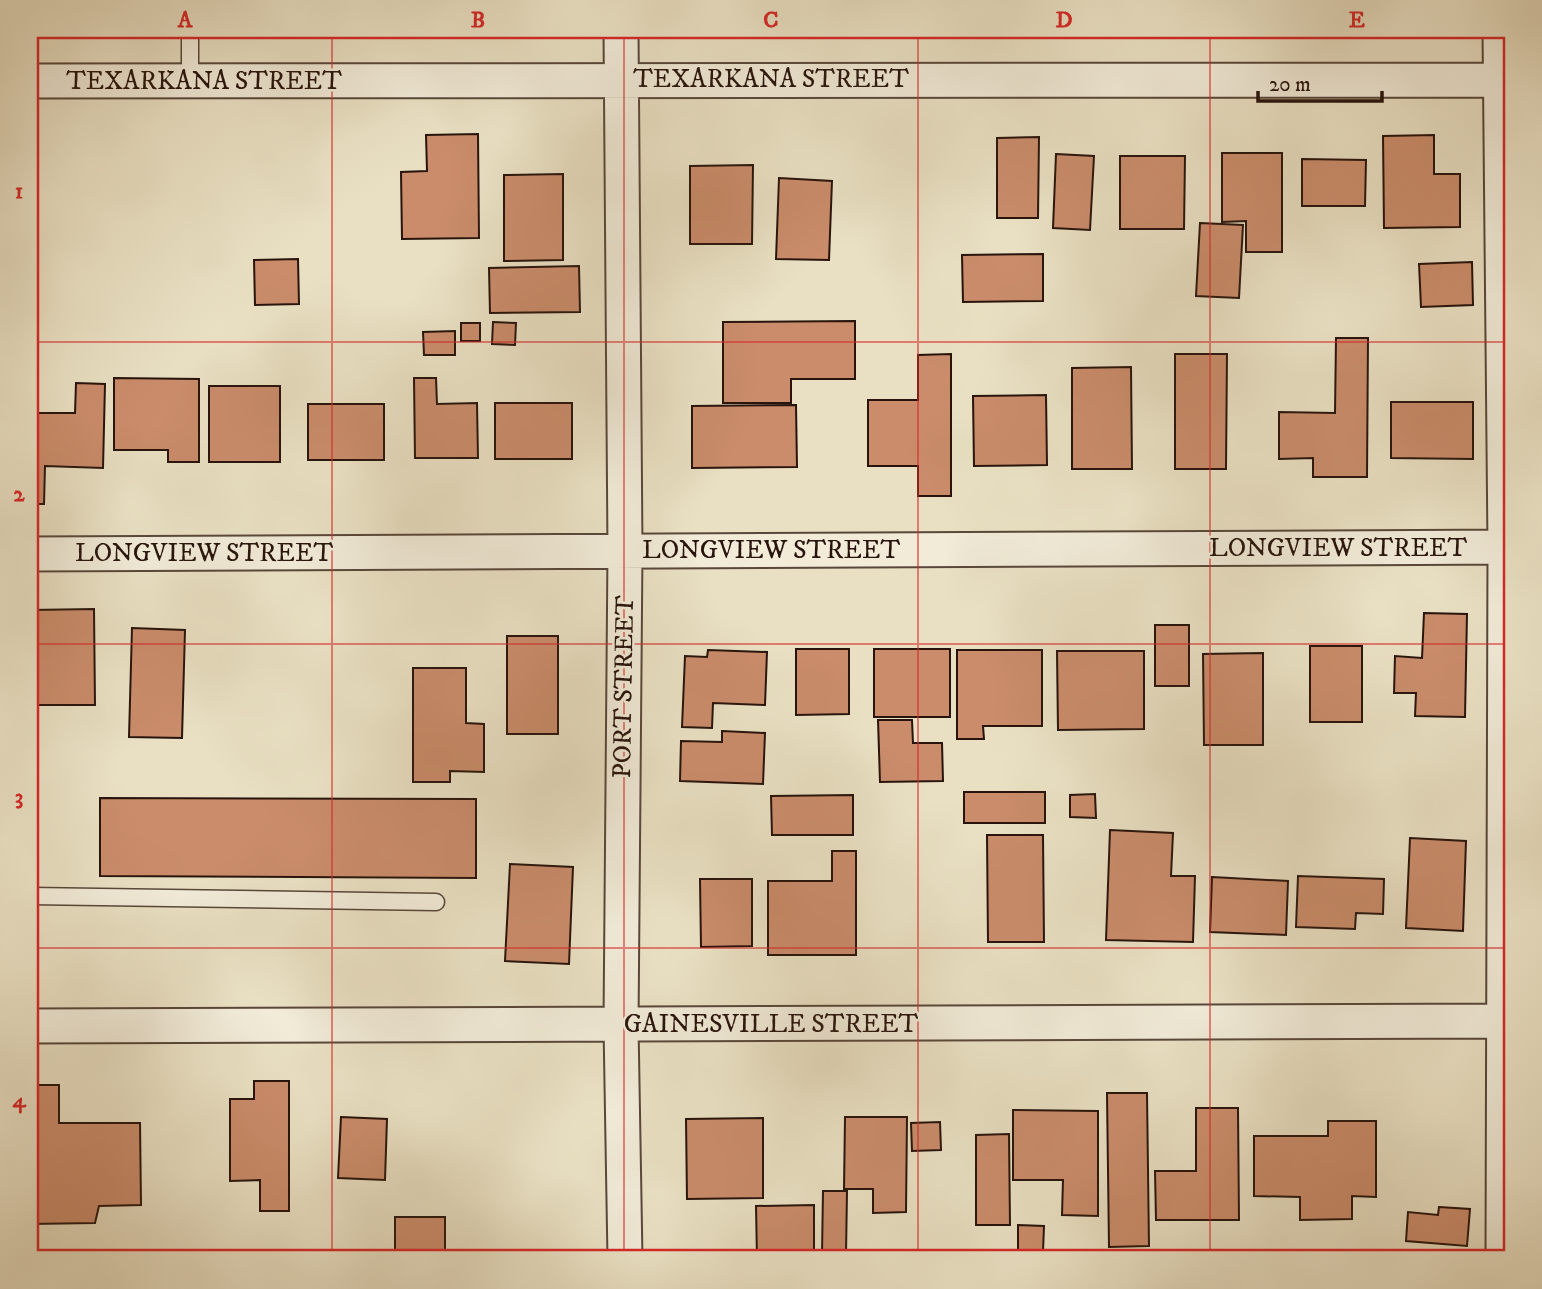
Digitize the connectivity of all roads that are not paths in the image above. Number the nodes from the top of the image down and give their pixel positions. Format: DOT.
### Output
graph roads {
  1 [pos="190,30"];
  2 [pos="621,30"];
  3 [pos="1500,30"];
  4 [pos="621,79"];
  5 [pos="1506,80"];
  6 [pos="30,81"];
  7 [pos="190,81"];
  8 [pos="1509,547"];
  9 [pos="625,550"];
  10 [pos="30,554"];
  11 [pos="30,896"];
  12 [pos="436,902"];
  13 [pos="1508,1021"];
  14 [pos="621,1025"];
  15 [pos="30,1026"];
  16 [pos="625,1259"];
  17 [pos="1503,1259"];
  1 -- 7 [label="lane"];
  2 -- 4 [label="street, PORT STREET"];
  3 -- 5 [label="street"];
  4 -- 5 [label="street, TEXARKANA STREET"];
  4 -- 7 [label="street, TEXARKANA STREET"];
  4 -- 9 [label="street, PORT STREET"];
  5 -- 8 [label="street"];
  6 -- 7 [label="street, TEXARKANA STREET"];
  8 -- 9 [label="street, LONGVIEW STREET"];
  8 -- 13 [label="street"];
  9 -- 10 [label="street, LONGVIEW STREET"];
  9 -- 14 [label="street, PORT STREET"];
  11 -- 12 [label="lane"];
  13 -- 14 [label="street, GAINESVILLE STREET"];
  13 -- 17 [label="street"];
  14 -- 15 [label="street, GAINESVILLE STREET"];
  14 -- 16 [label="street, PORT STREET"];
}
